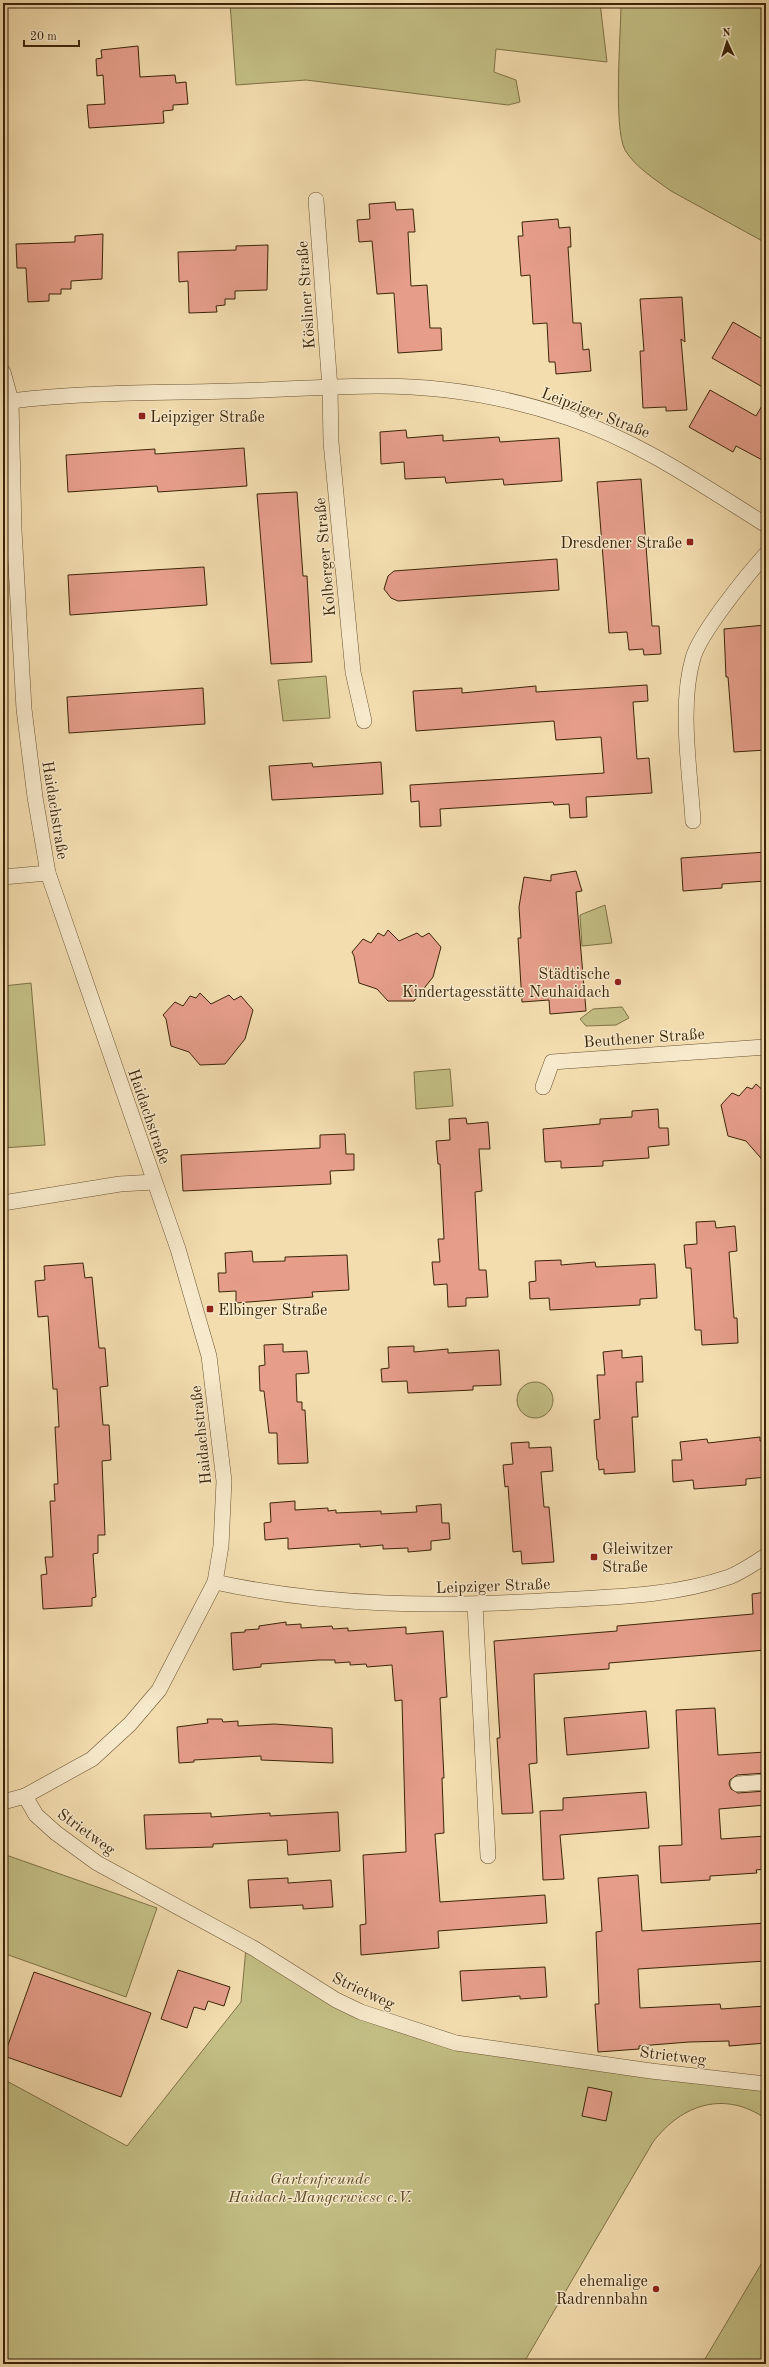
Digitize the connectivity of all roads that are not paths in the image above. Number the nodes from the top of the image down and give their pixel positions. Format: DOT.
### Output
graph roads {
  1 [pos="316,200"];
  2 [pos="3,372"];
  3 [pos="330,388"];
  4 [pos="11,401"];
  5 [pos="766,525"];
  6 [pos="766,554"];
  7 [pos="364,721"];
  8 [pos="693,821"];
  9 [pos="48,873"];
  10 [pos="3,877"];
  11 [pos="766,1047"];
  12 [pos="543,1087"];
  13 [pos="154,1182"];
  14 [pos="3,1203"];
  15 [pos="766,1556"];
  16 [pos="215,1582"];
  17 [pos="475,1605"];
  18 [pos="766,1782"];
  19 [pos="738,1784"];
  20 [pos="26,1796"];
  21 [pos="3,1802"];
  22 [pos="488,1856"];
  23 [pos="766,2084"];
  1 -- 3 [label="street, Kösliner Straße"];
  2 -- 4 [label="street, Haidachstraße"];
  3 -- 4 [label="street, Leipziger Straße"];
  3 -- 5 [label="street, Leipziger Straße"];
  3 -- 7 [label="street, Kolberger Straße"];
  4 -- 9 [label="street, Haidachstraße"];
  6 -- 8 [label="street"];
  9 -- 10 [label="street"];
  9 -- 13 [label="street, Haidachstraße"];
  11 -- 12 [label="street, Beuthener Straße"];
  13 -- 14 [label="street"];
  13 -- 16 [label="street, Haidachstraße"];
  15 -- 17 [label="street, Leipziger Straße"];
  16 -- 17 [label="street, Leipziger Straße"];
  16 -- 20 [label="street, Haidachstraße"];
  17 -- 22 [label="street"];
  18 -- 19 [label="street"];
  20 -- 21 [label="street"];
  20 -- 23 [label="street, Strietweg"];
}
